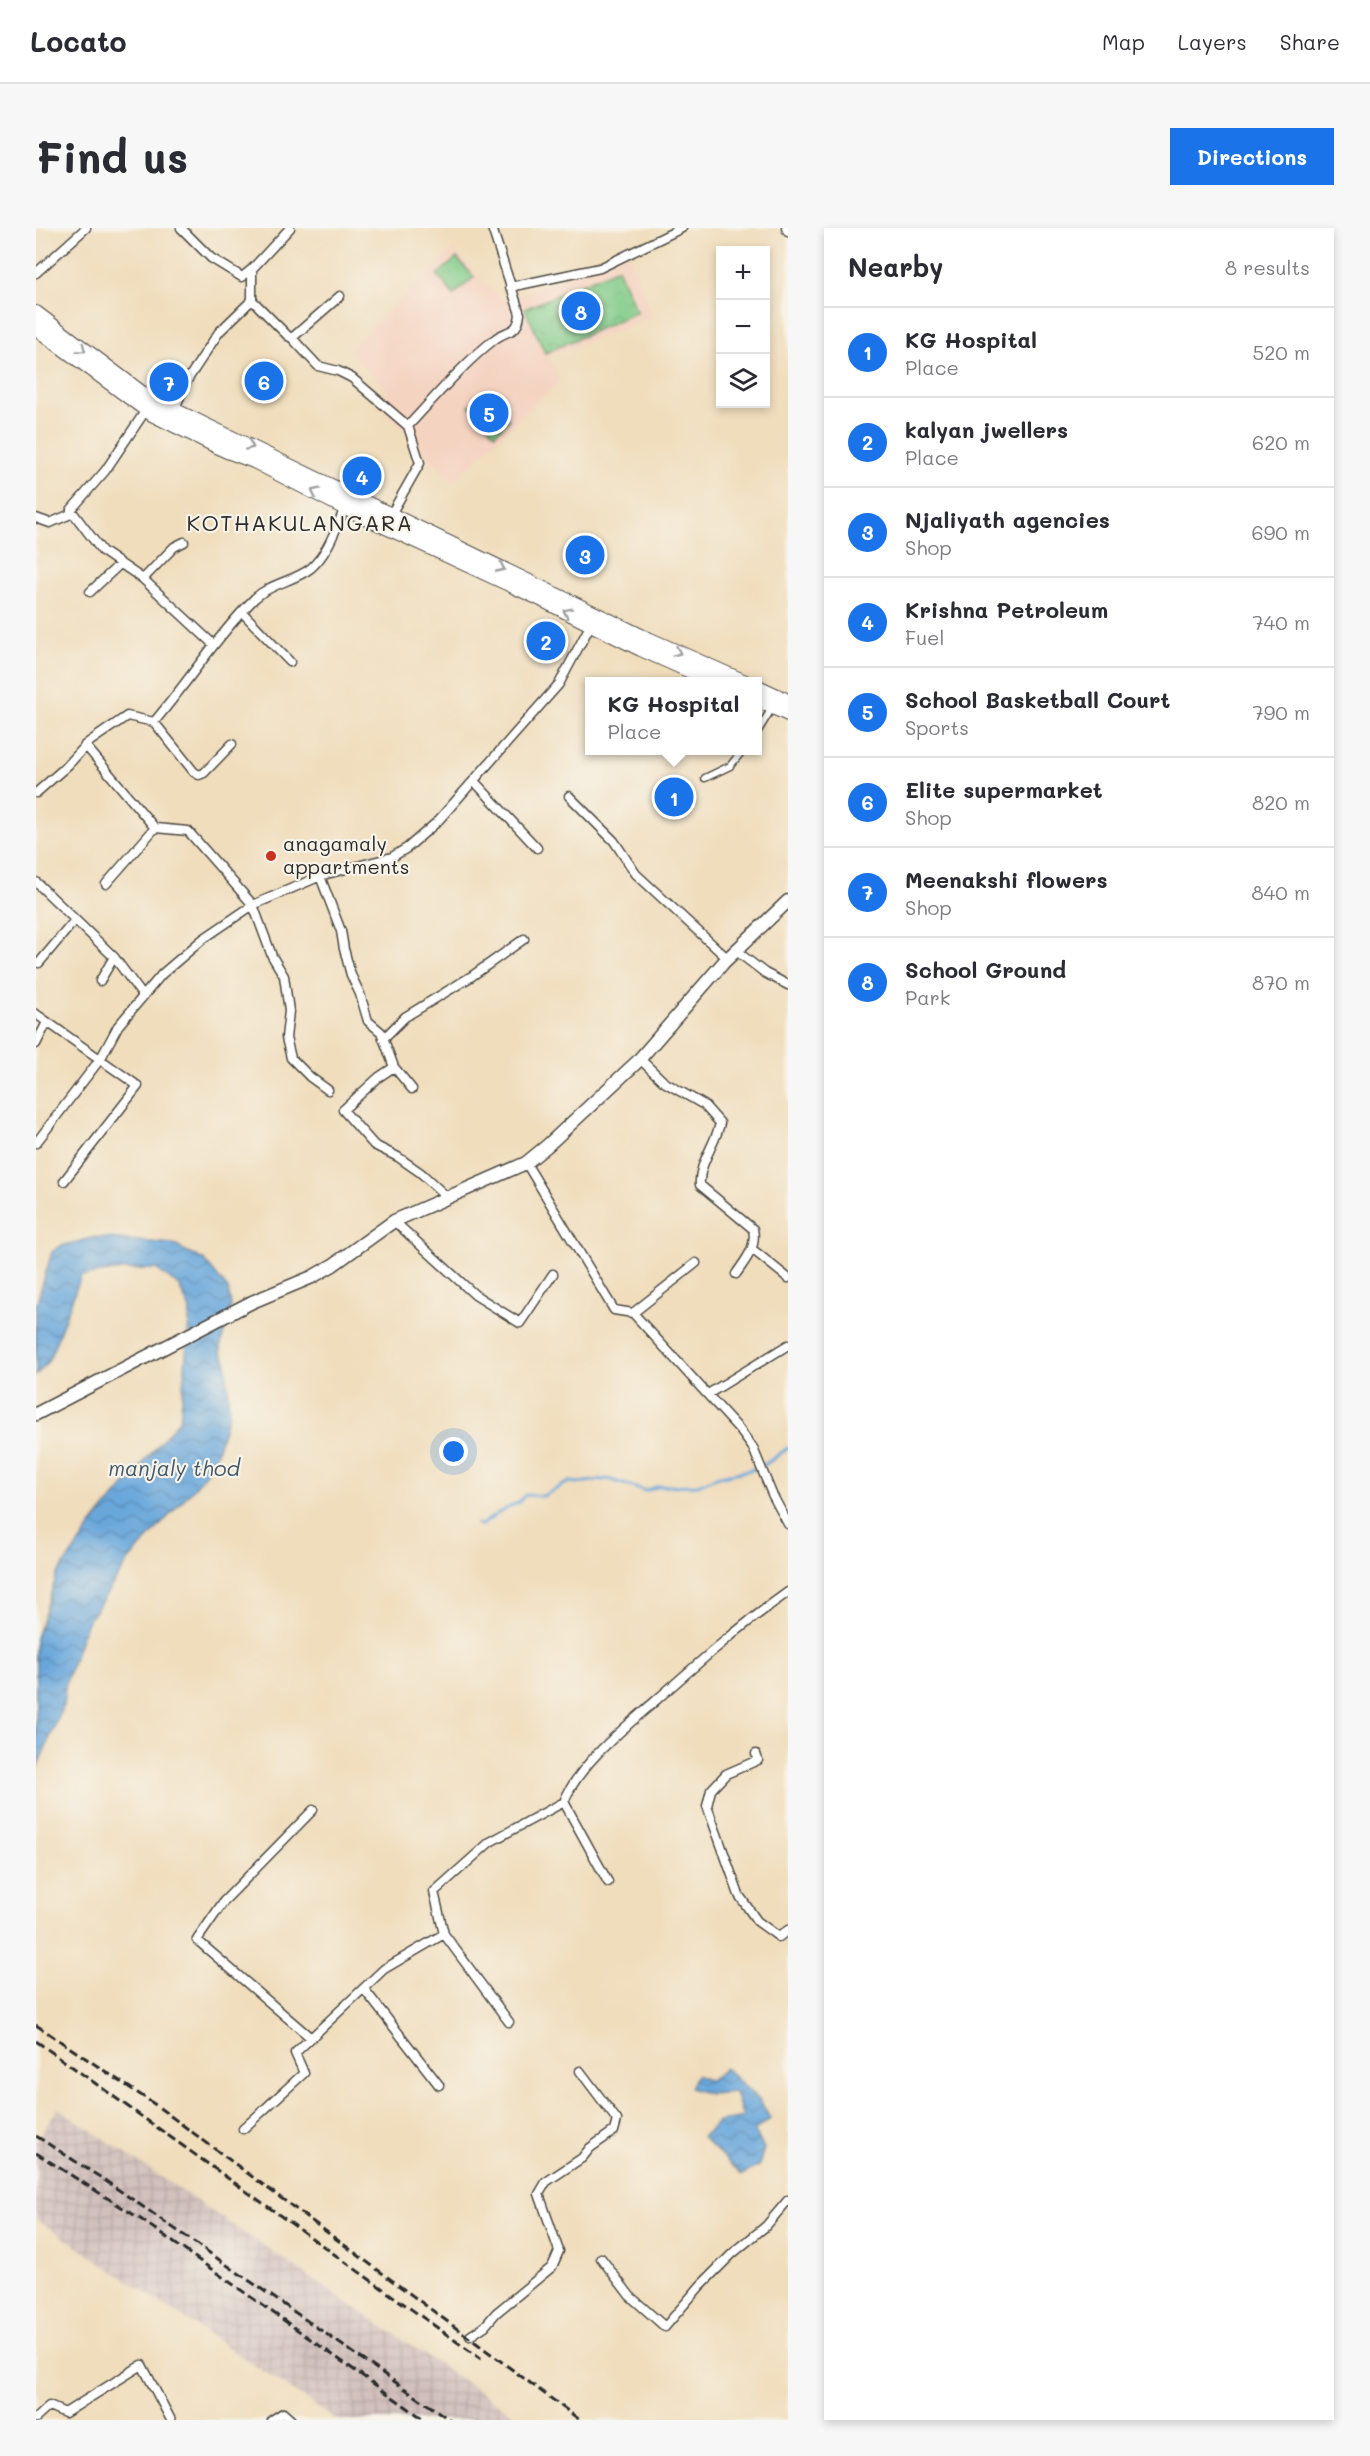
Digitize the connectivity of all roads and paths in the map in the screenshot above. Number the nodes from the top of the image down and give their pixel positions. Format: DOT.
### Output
graph roads {
  1 [pos="86,228"];
  2 [pos="181,228"];
  3 [pos="290,228"];
  4 [pos="492,228"];
  5 [pos="682,228"];
  6 [pos="786,228"];
  7 [pos="672,230"];
  8 [pos="788,232"];
  9 [pos="252,269"];
  10 [pos="36,273"];
  11 [pos="510,287"];
  12 [pos="340,296"];
  13 [pos="252,300"];
  14 [pos="36,313"];
  15 [pos="36,328"];
  16 [pos="292,338"];
  17 [pos="146,410"];
  18 [pos="174,410"];
  19 [pos="408,426"];
  20 [pos="345,508"];
  21 [pos="73,513"];
  22 [pos="390,516"];
  23 [pos="36,518"];
  24 [pos="184,542"];
  25 [pos="120,564"];
  26 [pos="143,579"];
  27 [pos="90,592"];
  28 [pos="242,612"];
  29 [pos="591,624"];
  30 [pos="214,645"];
  31 [pos="290,662"];
  32 [pos="706,677"];
  33 [pos="736,677"];
  34 [pos="762,689"];
  35 [pos="788,701"];
  36 [pos="762,702"];
  37 [pos="772,707"];
  38 [pos="788,714"];
  39 [pos="153,722"];
  40 [pos="762,724"];
  41 [pos="231,744"];
  42 [pos="85,746"];
  43 [pos="739,755"];
  44 [pos="705,778"];
  45 [pos="474,781"];
  46 [pos="36,793"];
  47 [pos="569,796"];
  48 [pos="155,828"];
  49 [pos="537,848"];
  50 [pos="320,876"];
  51 [pos="36,882"];
  52 [pos="106,884"];
  53 [pos="788,901"];
  54 [pos="253,905"];
  55 [pos="75,920"];
  56 [pos="524,939"];
  57 [pos="731,954"];
  58 [pos="114,957"];
  59 [pos="39,963"];
  60 [pos="100,981"];
  61 [pos="788,985"];
  62 [pos="143,996"];
  63 [pos="36,1014"];
  64 [pos="47,1022"];
  65 [pos="383,1039"];
  66 [pos="36,1044"];
  67 [pos="101,1058"];
  68 [pos="640,1059"];
  69 [pos="394,1067"];
  70 [pos="412,1089"];
  71 [pos="328,1090"];
  72 [pos="36,1143"];
  73 [pos="526,1163"];
  74 [pos="64,1181"];
  75 [pos="448,1198"];
  76 [pos="394,1221"];
  77 [pos="752,1249"];
  78 [pos="696,1263"];
  79 [pos="553,1274"];
  80 [pos="736,1274"];
  81 [pos="788,1278"];
  82 [pos="633,1313"];
  83 [pos="788,1346"];
  84 [pos="708,1394"];
  85 [pos="36,1414"];
  86 [pos="788,1524"];
  87 [pos="788,1592"];
  88 [pos="756,1754"];
  89 [pos="564,1802"];
  90 [pos="313,1809"];
  91 [pos="608,1882"];
  92 [pos="788,1930"];
  93 [pos="444,1934"];
  94 [pos="364,1989"];
  95 [pos="509,2022"];
  96 [pos="311,2038"];
  97 [pos="580,2071"];
  98 [pos="439,2085"];
  99 [pos="243,2129"];
  100 [pos="788,2200"];
  101 [pos="601,2258"];
  102 [pos="470,2336"];
  103 [pos="36,2418"];
  104 [pos="171,2420"];
  105 [pos="272,2420"];
  106 [pos="291,2420"];
  1 -- 10 [label="street"];
  2 -- 9 [label="street"];
  3 -- 9 [label="street"];
  4 -- 11 [label="street"];
  5 -- 7 [label="street"];
  6 -- 8 [label="street"];
  7 -- 11 [label="street"];
  9 -- 13 [label="street"];
  11 -- 19 [label="street"];
  12 -- 16 [label="street"];
  13 -- 16 [label="street"];
  13 -- 18 [label="street"];
  14 -- 18 [label="highway, one-way"];
  15 -- 17 [label="highway"];
  16 -- 19 [label="street"];
  20 -- 17 [label="highway, one-way"];
  17 -- 21 [label="street"];
  18 -- 22 [label="highway, one-way"];
  19 -- 22 [label="street"];
  20 -- 28 [label="street"];
  29 -- 20 [label="highway, one-way"];
  21 -- 23 [label="street"];
  21 -- 25 [label="street"];
  22 -- 33 [label="highway, one-way"];
  24 -- 26 [label="street"];
  25 -- 26 [label="street"];
  25 -- 27 [label="street"];
  26 -- 30 [label="street"];
  28 -- 30 [label="street"];
  28 -- 31 [label="street"];
  29 -- 32 [label="highway"];
  29 -- 45 [label="street"];
  30 -- 39 [label="street"];
  34 -- 35 [label="highway"];
  36 -- 37 [label="highway"];
  37 -- 38 [label="highway"];
  37 -- 40 [label="street"];
  39 -- 41 [label="street"];
  39 -- 42 [label="street"];
  42 -- 46 [label="street"];
  42 -- 48 [label="street"];
  43 -- 44 [label="street"];
  45 -- 49 [label="street"];
  45 -- 50 [label="street"];
  47 -- 57 [label="street"];
  48 -- 52 [label="street"];
  48 -- 54 [label="street"];
  50 -- 54 [label="street"];
  50 -- 65 [label="street"];
  51 -- 55 [label="street"];
  53 -- 57 [label="main road"];
  54 -- 62 [label="street"];
  54 -- 71 [label="street"];
  55 -- 58 [label="street"];
  55 -- 59 [label="street"];
  56 -- 65 [label="street"];
  57 -- 61 [label="street"];
  57 -- 68 [label="main road"];
  58 -- 60 [label="street"];
  58 -- 62 [label="street"];
  62 -- 67 [label="street"];
  63 -- 64 [label="street"];
  64 -- 66 [label="street"];
  64 -- 67 [label="street"];
  65 -- 69 [label="street"];
  67 -- 72 [label="street"];
  67 -- 74 [label="street"];
  68 -- 73 [label="main road"];
  68 -- 77 [label="street"];
  69 -- 70 [label="street"];
  69 -- 75 [label="street"];
  73 -- 75 [label="main road"];
  73 -- 82 [label="street"];
  75 -- 76 [label="main road"];
  76 -- 79 [label="street"];
  76 -- 85 [label="main road"];
  77 -- 80 [label="street"];
  77 -- 81 [label="street"];
  78 -- 82 [label="street"];
  82 -- 84 [label="street"];
  83 -- 84 [label="street"];
  84 -- 86 [label="street"];
  87 -- 89 [label="street"];
  88 -- 92 [label="street"];
  89 -- 91 [label="street"];
  89 -- 93 [label="street"];
  90 -- 96 [label="street"];
  93 -- 94 [label="street"];
  93 -- 95 [label="street"];
  94 -- 96 [label="street"];
  94 -- 98 [label="street"];
  96 -- 99 [label="street"];
  97 -- 102 [label="street"];
  100 -- 101 [label="street"];
  103 -- 104 [label="street"];
  105 -- 106 [label="street"];
}
